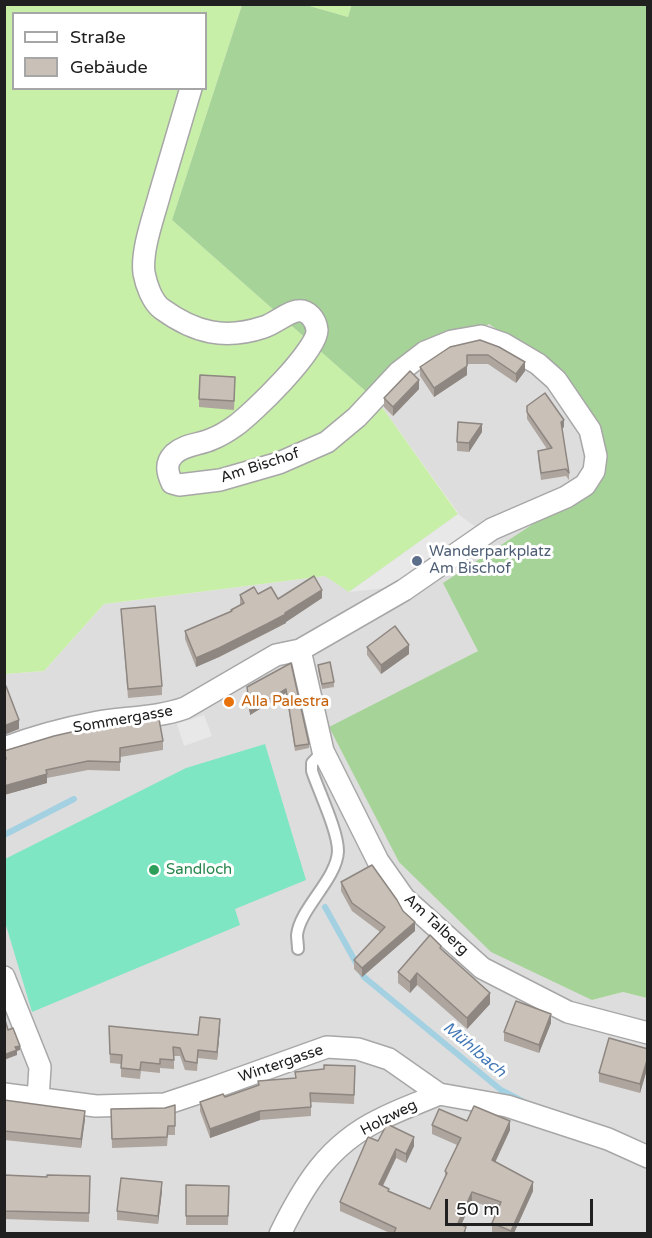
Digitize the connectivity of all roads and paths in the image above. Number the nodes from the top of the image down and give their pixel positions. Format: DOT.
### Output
graph roads {
  1 [pos="190,90"];
  2 [pos="300,650"];
  3 [pos="4,748"];
  4 [pos="323,751"];
  5 [pos="298,949"];
  6 [pos="4,977"];
  7 [pos="648,1033"];
  8 [pos="4,1094"];
  9 [pos="439,1094"];
  10 [pos="38,1099"];
  11 [pos="648,1157"];
  12 [pos="280,1233"];
  1 -- 2 [label="street, Am Bischof"];
  2 -- 3 [label="street, Sommergasse"];
  2 -- 4 [label="street, Am Talberg"];
  4 -- 5 [label="lane"];
  4 -- 7 [label="street, Am Talberg"];
  6 -- 10 [label="street"];
  8 -- 10 [label="street, Wintergasse"];
  9 -- 10 [label="street, Wintergasse"];
  9 -- 11 [label="street, Wintergasse"];
  9 -- 12 [label="street, Holzweg"];
}
